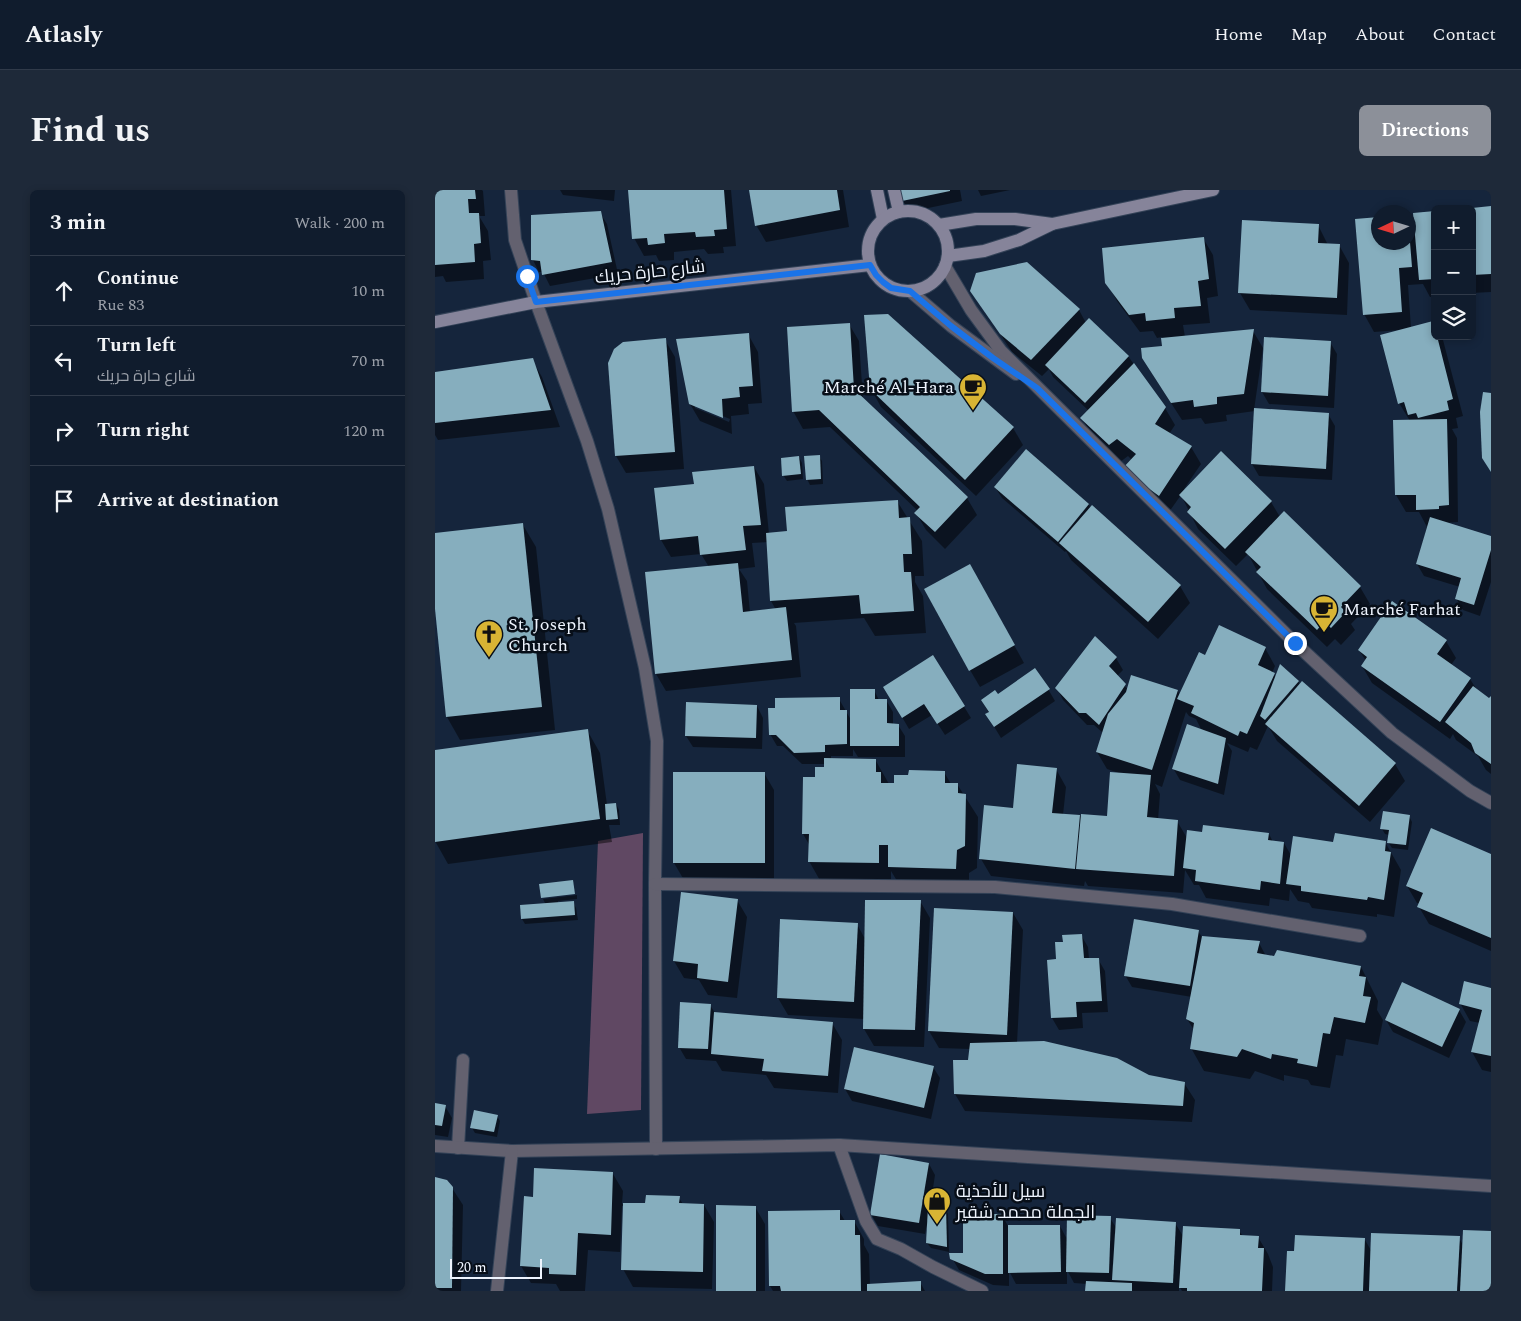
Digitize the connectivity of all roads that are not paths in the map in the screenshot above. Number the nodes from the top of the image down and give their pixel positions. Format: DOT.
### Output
graph roads {
  1 [pos="511,190"];
  2 [pos="877,190"];
  3 [pos="894,190"];
  4 [pos="1213,190"];
  5 [pos="899,212"];
  6 [pos="883,219"];
  7 [pos="1053,224"];
  8 [pos="939,225"];
  9 [pos="947,261"];
  10 [pos="870,265"];
  11 [pos="910,291"];
  12 [pos="536,302"];
  13 [pos="435,322"];
  14 [pos="1037,388"];
  15 [pos="1491,803"];
  16 [pos="655,884"];
  17 [pos="1360,936"];
  18 [pos="463,1060"];
  19 [pos="839,1145"];
  20 [pos="435,1146"];
  21 [pos="458,1148"];
  22 [pos="657,1149"];
  23 [pos="513,1151"];
  24 [pos="1491,1186"];
  25 [pos="497,1291"];
  26 [pos="982,1291"];
  1 -- 12 [label="street"];
  2 -- 6 [label="street"];
  3 -- 5 [label="street"];
  4 -- 7 [label="street"];
  5 -- 6 [label="street"];
  5 -- 8 [label="street"];
  6 -- 10 [label="street"];
  7 -- 8 [label="street"];
  7 -- 9 [label="street"];
  8 -- 9 [label="street"];
  9 -- 11 [label="street"];
  9 -- 14 [label="street"];
  10 -- 11 [label="street"];
  10 -- 12 [label="street, شارع حارة حريك"];
  11 -- 14 [label="street"];
  12 -- 13 [label="street, شارع حارة حريك"];
  12 -- 16 [label="street"];
  14 -- 15 [label="street"];
  16 -- 17 [label="street"];
  16 -- 22 [label="street"];
  18 -- 21 [label="street"];
  19 -- 22 [label="street"];
  19 -- 24 [label="street"];
  19 -- 26 [label="street"];
  20 -- 21 [label="street"];
  21 -- 23 [label="street"];
  22 -- 23 [label="street"];
  23 -- 25 [label="street"];
}
